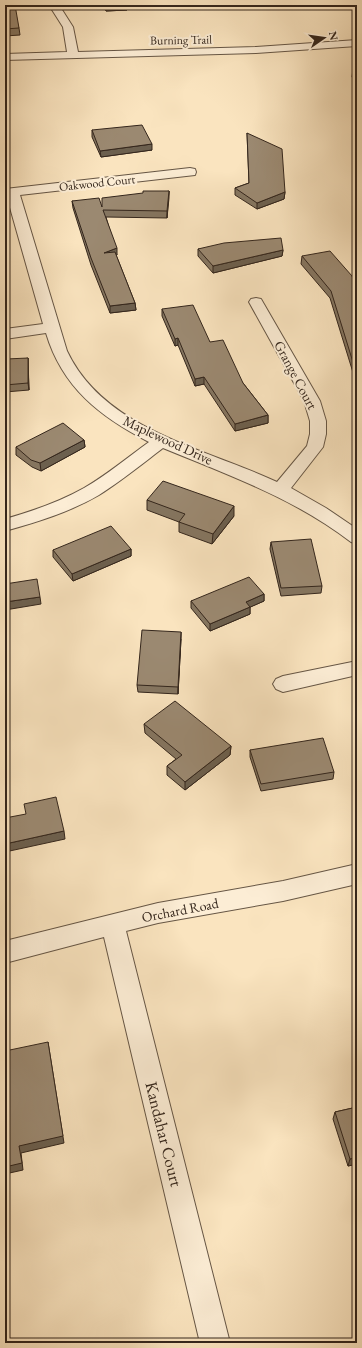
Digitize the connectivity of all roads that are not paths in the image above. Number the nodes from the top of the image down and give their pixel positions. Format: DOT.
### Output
graph roads {
  1 [pos="54,5"];
  2 [pos="357,43"];
  3 [pos="73,55"];
  4 [pos="5,57"];
  5 [pos="190,172"];
  6 [pos="8,193"];
  7 [pos="256,302"];
  8 [pos="52,327"];
  9 [pos="5,334"];
  10 [pos="162,440"];
  11 [pos="280,490"];
  12 [pos="5,525"];
  13 [pos="357,538"];
  14 [pos="357,668"];
  15 [pos="283,684"];
  16 [pos="357,874"];
  17 [pos="113,925"];
  18 [pos="5,952"];
  19 [pos="215,1343"];
  1 -- 3 [label="street"];
  2 -- 3 [label="street, Burning Trail"];
  3 -- 4 [label="street, Burning Trail"];
  5 -- 6 [label="street, Oakwood Court"];
  6 -- 8 [label="street, Maplewood Drive"];
  7 -- 11 [label="street, Grange Court"];
  8 -- 9 [label="street"];
  8 -- 10 [label="street, Maplewood Drive"];
  10 -- 11 [label="street, Maplewood Drive"];
  10 -- 12 [label="street"];
  11 -- 13 [label="street, Maplewood Drive"];
  14 -- 15 [label="street"];
  16 -- 17 [label="street, Orchard Road"];
  17 -- 18 [label="street, Orchard Road"];
  17 -- 19 [label="street, Kandahar Court"];
}
